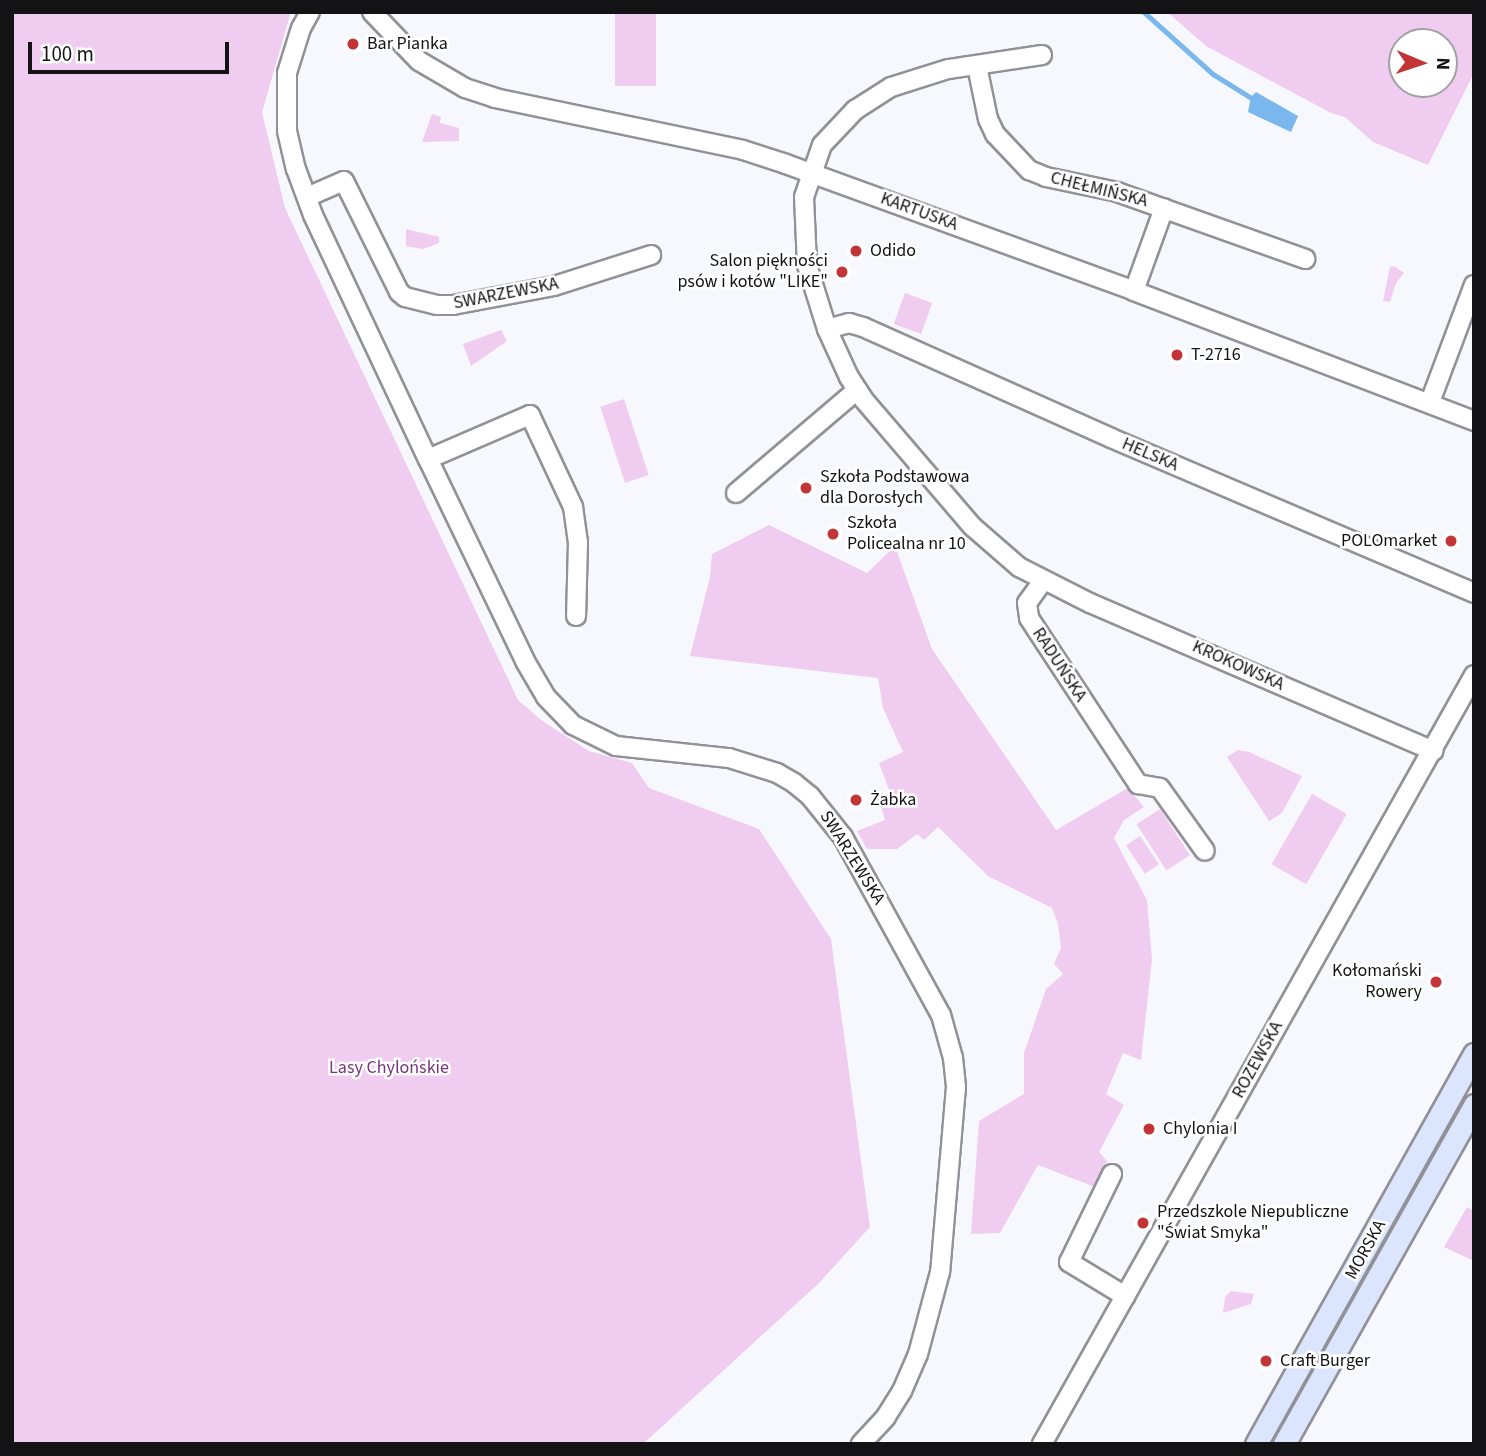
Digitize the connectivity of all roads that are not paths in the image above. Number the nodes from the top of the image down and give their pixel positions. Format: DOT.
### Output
graph roads {
  1 [pos="310,12"];
  2 [pos="372,12"];
  3 [pos="1042,55"];
  4 [pos="977,66"];
  5 [pos="812,173"];
  6 [pos="307,197"];
  7 [pos="1164,208"];
  8 [pos="651,255"];
  9 [pos="1305,259"];
  10 [pos="1474,285"];
  11 [pos="1134,291"];
  12 [pos="827,329"];
  13 [pos="857,390"];
  14 [pos="1430,402"];
  15 [pos="1474,421"];
  16 [pos="428,459"];
  17 [pos="736,494"];
  18 [pos="1044,581"];
  19 [pos="1474,593"];
  20 [pos="576,616"];
  21 [pos="1474,675"];
  22 [pos="1433,751"];
  23 [pos="1205,851"];
  24 [pos="1474,1055"];
  25 [pos="1474,1105"];
  26 [pos="1112,1174"];
  27 [pos="1125,1296"];
  28 [pos="861,1444"];
  29 [pos="1042,1444"];
  30 [pos="1256,1444"];
  31 [pos="1284,1444"];
  1 -- 6 [label="street, SWARZEWSKA"];
  2 -- 5 [label="street, KARTUSKA"];
  3 -- 4 [label="street"];
  4 -- 5 [label="street"];
  4 -- 7 [label="street, CHEŁMIŃSKA"];
  5 -- 11 [label="street, KARTUSKA"];
  5 -- 12 [label="street"];
  6 -- 8 [label="street, SWARZEWSKA"];
  6 -- 16 [label="street, SWARZEWSKA"];
  7 -- 9 [label="street, CHEŁMIŃSKA"];
  7 -- 11 [label="street, CHEŁMIŃSKA"];
  10 -- 14 [label="street"];
  11 -- 14 [label="street, KARTUSKA"];
  12 -- 13 [label="street"];
  12 -- 19 [label="street, HELSKA"];
  13 -- 17 [label="street"];
  13 -- 18 [label="street"];
  14 -- 15 [label="street, KARTUSKA"];
  16 -- 20 [label="street"];
  16 -- 28 [label="street, SWARZEWSKA"];
  18 -- 22 [label="street, KROKOWSKA"];
  18 -- 23 [label="street, RADUŃSKA"];
  21 -- 22 [label="street, ROZEWSKA"];
  22 -- 27 [label="street, ROZEWSKA"];
  24 -- 30 [label="main road, MORSKA"];
  25 -- 31 [label="main road, MORSKA"];
  26 -- 27 [label="street"];
  27 -- 29 [label="street, ROZEWSKA"];
}
